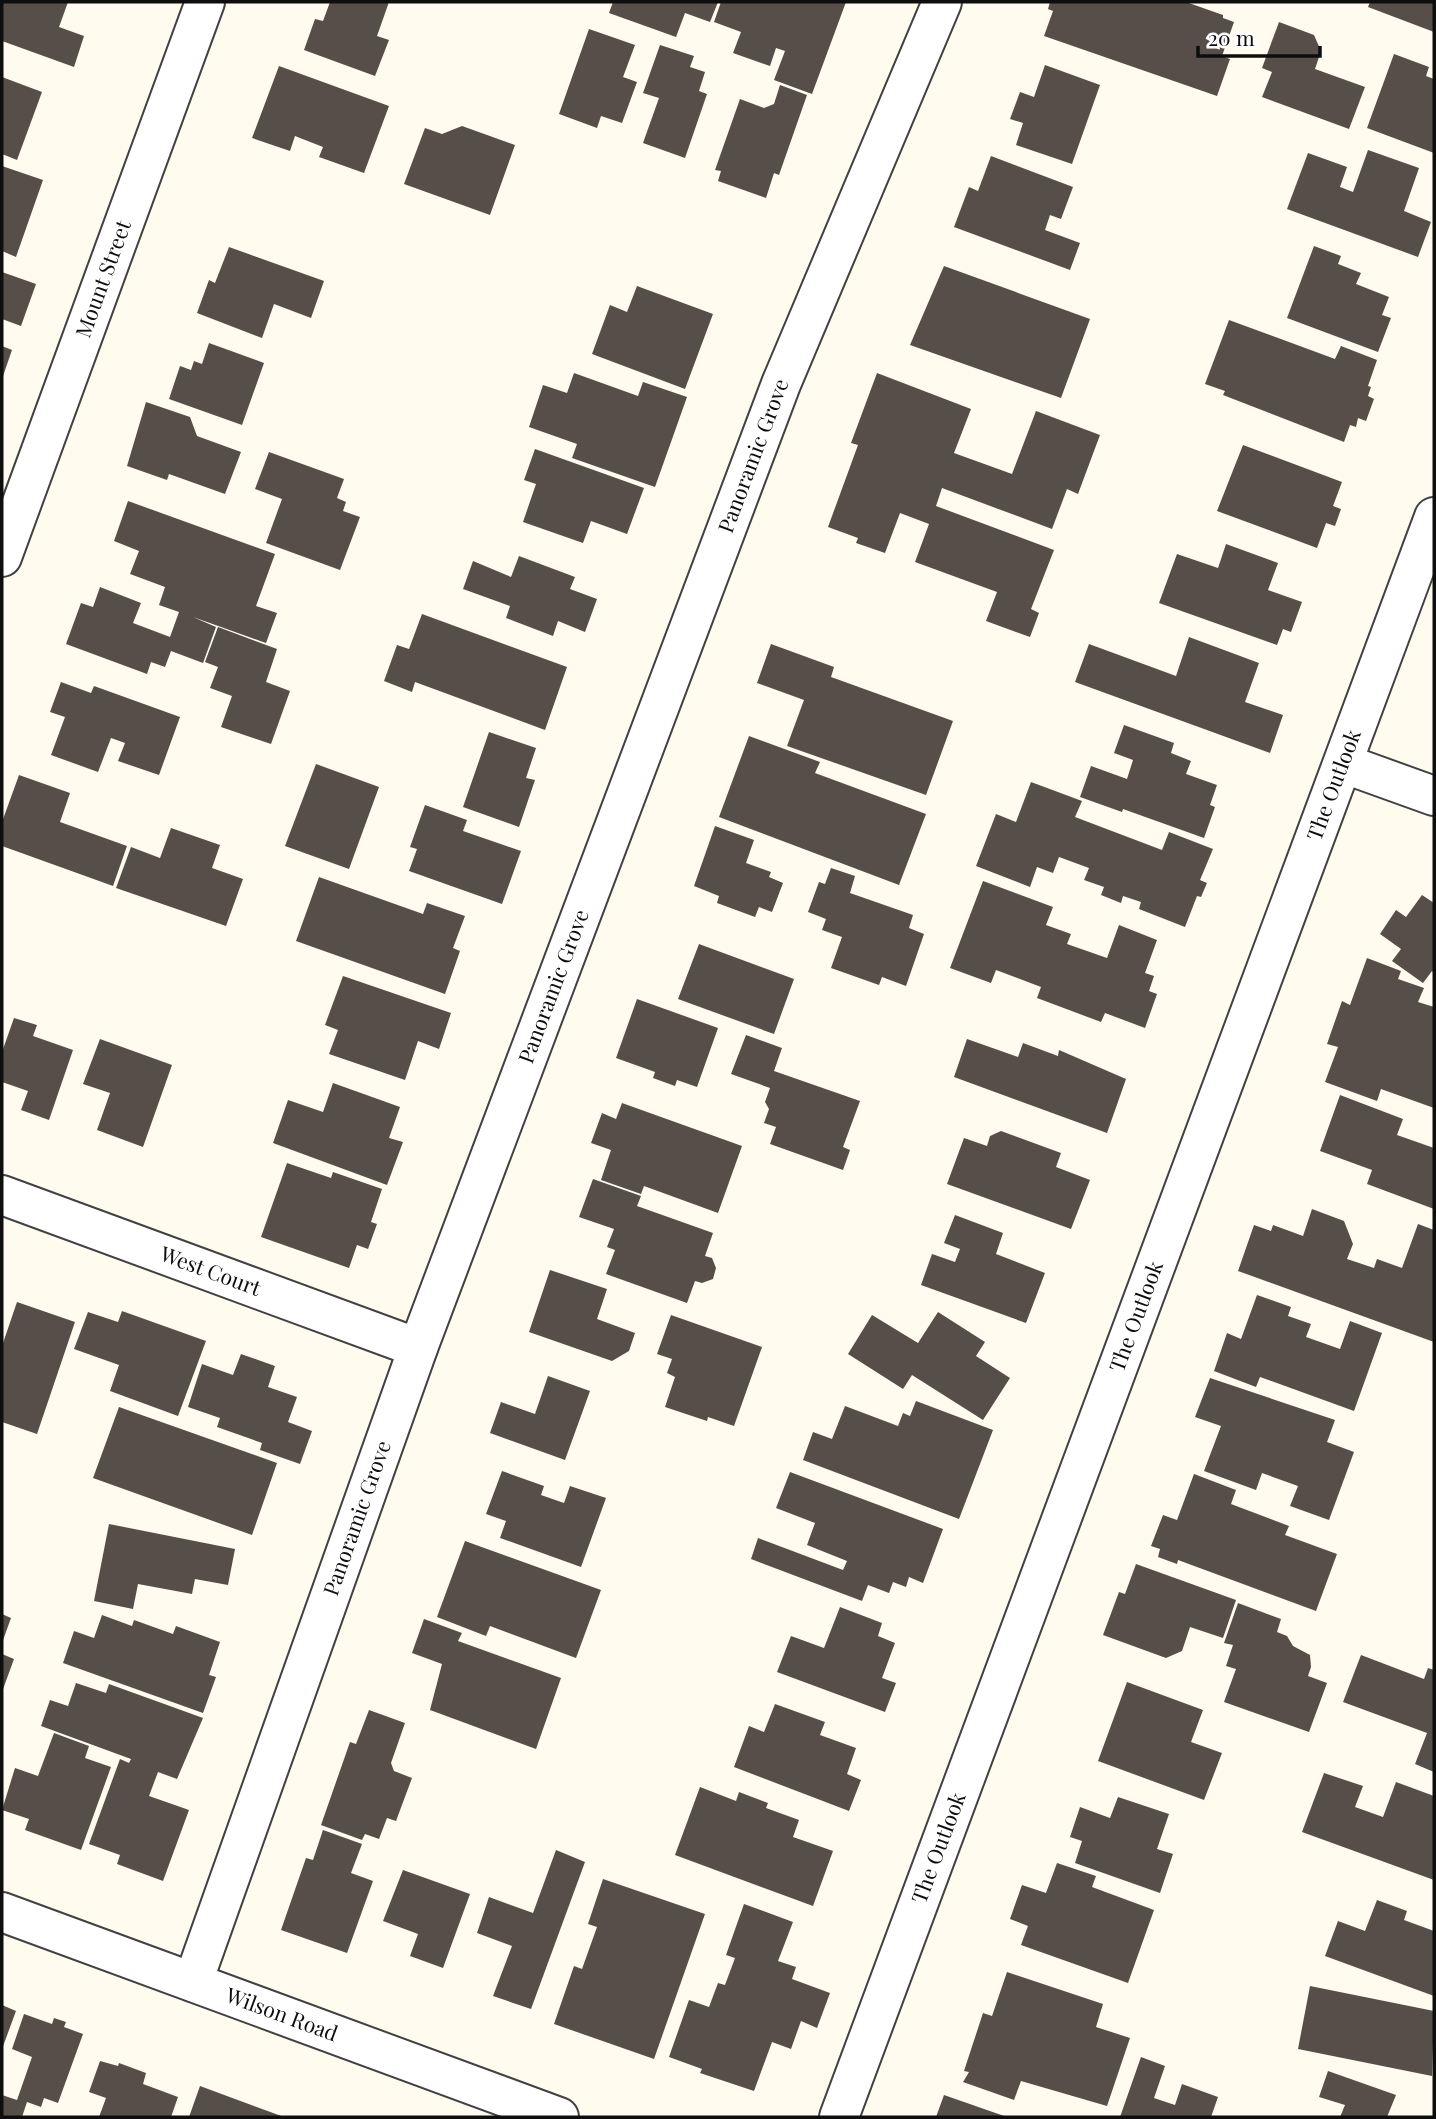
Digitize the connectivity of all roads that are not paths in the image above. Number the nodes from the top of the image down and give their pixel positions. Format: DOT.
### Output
graph roads {
  1 [pos="205,2"];
  2 [pos="943,2"];
  3 [pos="1434,517"];
  4 [pos="2,557"];
  5 [pos="1345,764"];
  6 [pos="1434,796"];
  7 [pos="2,1195"];
  8 [pos="418,1348"];
  9 [pos="2,1912"];
  10 [pos="193,1982"];
  11 [pos="509,2109"];
  12 [pos="559,2117"];
  13 [pos="839,2117"];
  1 -- 4 [label="street, Mount Street"];
  2 -- 8 [label="street, Panoramic Grove"];
  3 -- 5 [label="street, The Outlook"];
  5 -- 6 [label="street"];
  5 -- 13 [label="street, The Outlook"];
  7 -- 8 [label="street, West Court"];
  8 -- 10 [label="street, Panoramic Grove"];
  9 -- 10 [label="street, Wilson Road"];
  10 -- 11 [label="street, Wilson Road"];
  11 -- 12 [label="street, Wilson Road"];
}
